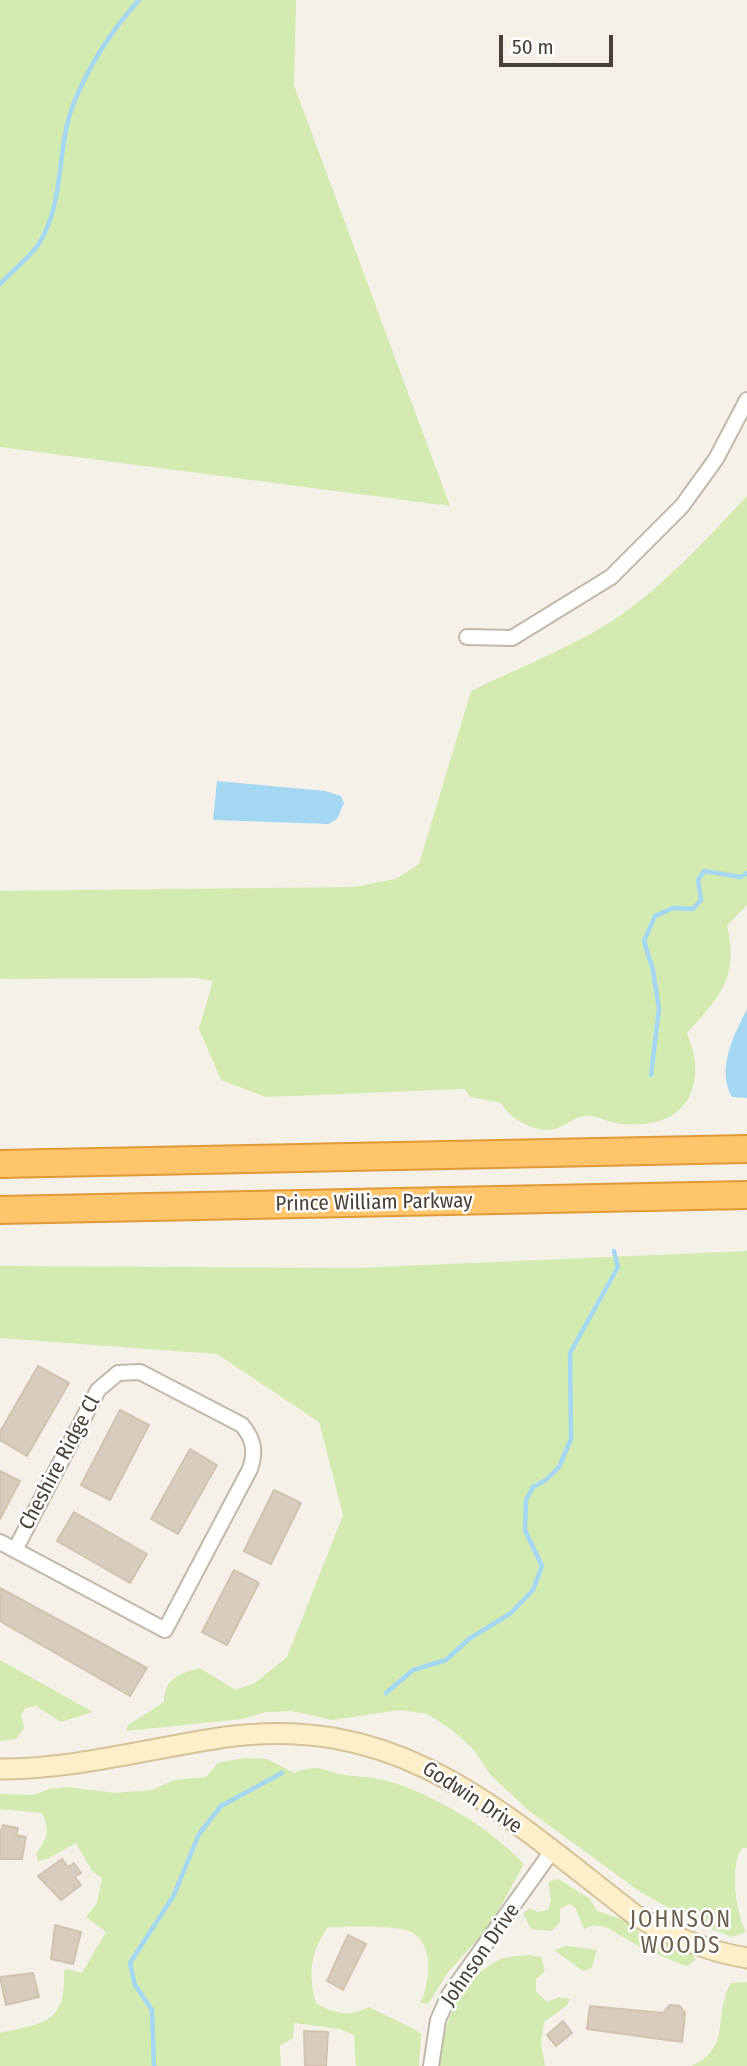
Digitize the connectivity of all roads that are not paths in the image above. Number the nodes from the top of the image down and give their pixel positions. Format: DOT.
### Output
graph roads {
  1 [pos="747,400"];
  2 [pos="467,637"];
  3 [pos="747,1149"];
  4 [pos="0,1164"];
  5 [pos="747,1195"];
  6 [pos="0,1210"];
  7 [pos="0,1542"];
  8 [pos="15,1550"];
  9 [pos="0,1769"];
  10 [pos="552,1851"];
  11 [pos="747,1958"];
  12 [pos="431,2066"];
  1 -- 2 [label="street"];
  3 -- 4 [label="highway"];
  5 -- 6 [label="highway, Prince William Parkway"];
  7 -- 8 [label="street"];
  8 -- 8 [label="street, Cheshire Ridge Cl"];
  9 -- 10 [label="street, Godwin Drive"];
  10 -- 11 [label="street, Godwin Drive"];
  10 -- 12 [label="street, Johnson Drive"];
}
